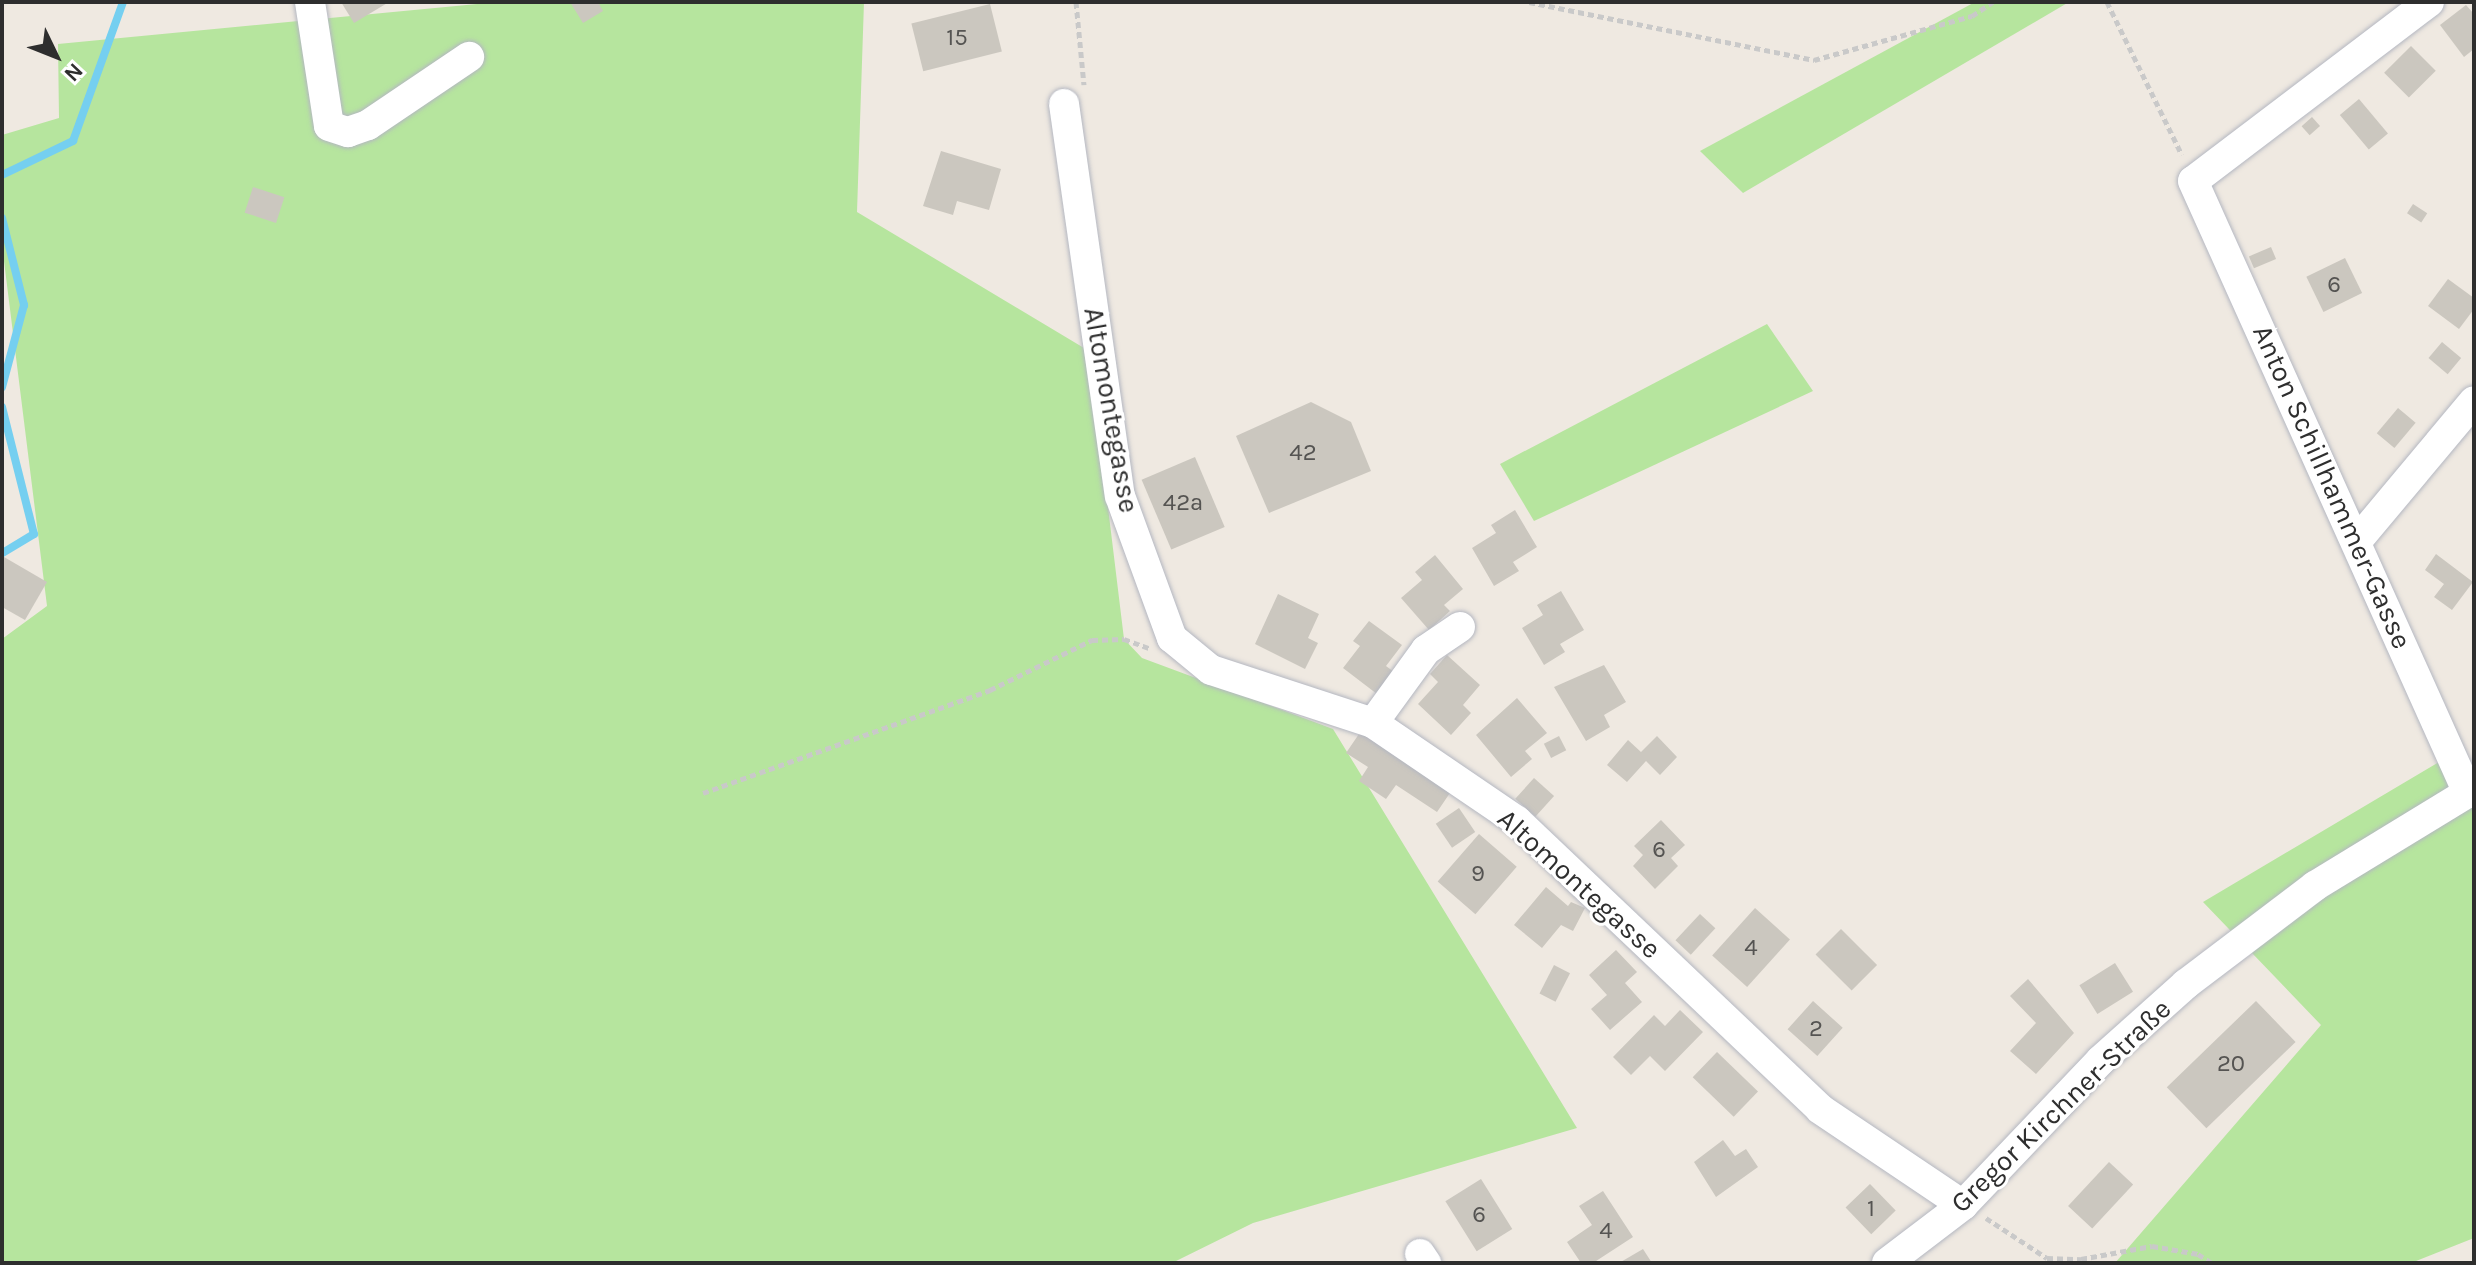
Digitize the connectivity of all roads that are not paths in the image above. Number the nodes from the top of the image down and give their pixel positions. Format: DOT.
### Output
graph roads {
  1 [pos="310,2"];
  2 [pos="2429,2"];
  3 [pos="469,57"];
  4 [pos="1064,104"];
  5 [pos="2474,401"];
  6 [pos="2357,541"];
  7 [pos="1460,627"];
  8 [pos="1373,723"];
  9 [pos="2471,791"];
  10 [pos="1963,1205"];
  11 [pos="1887,1263"];
  1 -- 3 [label="street"];
  2 -- 6 [label="street, Anton Schillhammer-Gasse"];
  4 -- 8 [label="street, Altomontegasse"];
  5 -- 6 [label="street"];
  6 -- 9 [label="street, Anton Schillhammer-Gasse"];
  7 -- 8 [label="street"];
  8 -- 10 [label="street, Altomontegasse"];
  9 -- 10 [label="street, Gregor Kirchner-Straße"];
  10 -- 11 [label="street, Gregor Kirchner-Straße"];
}
